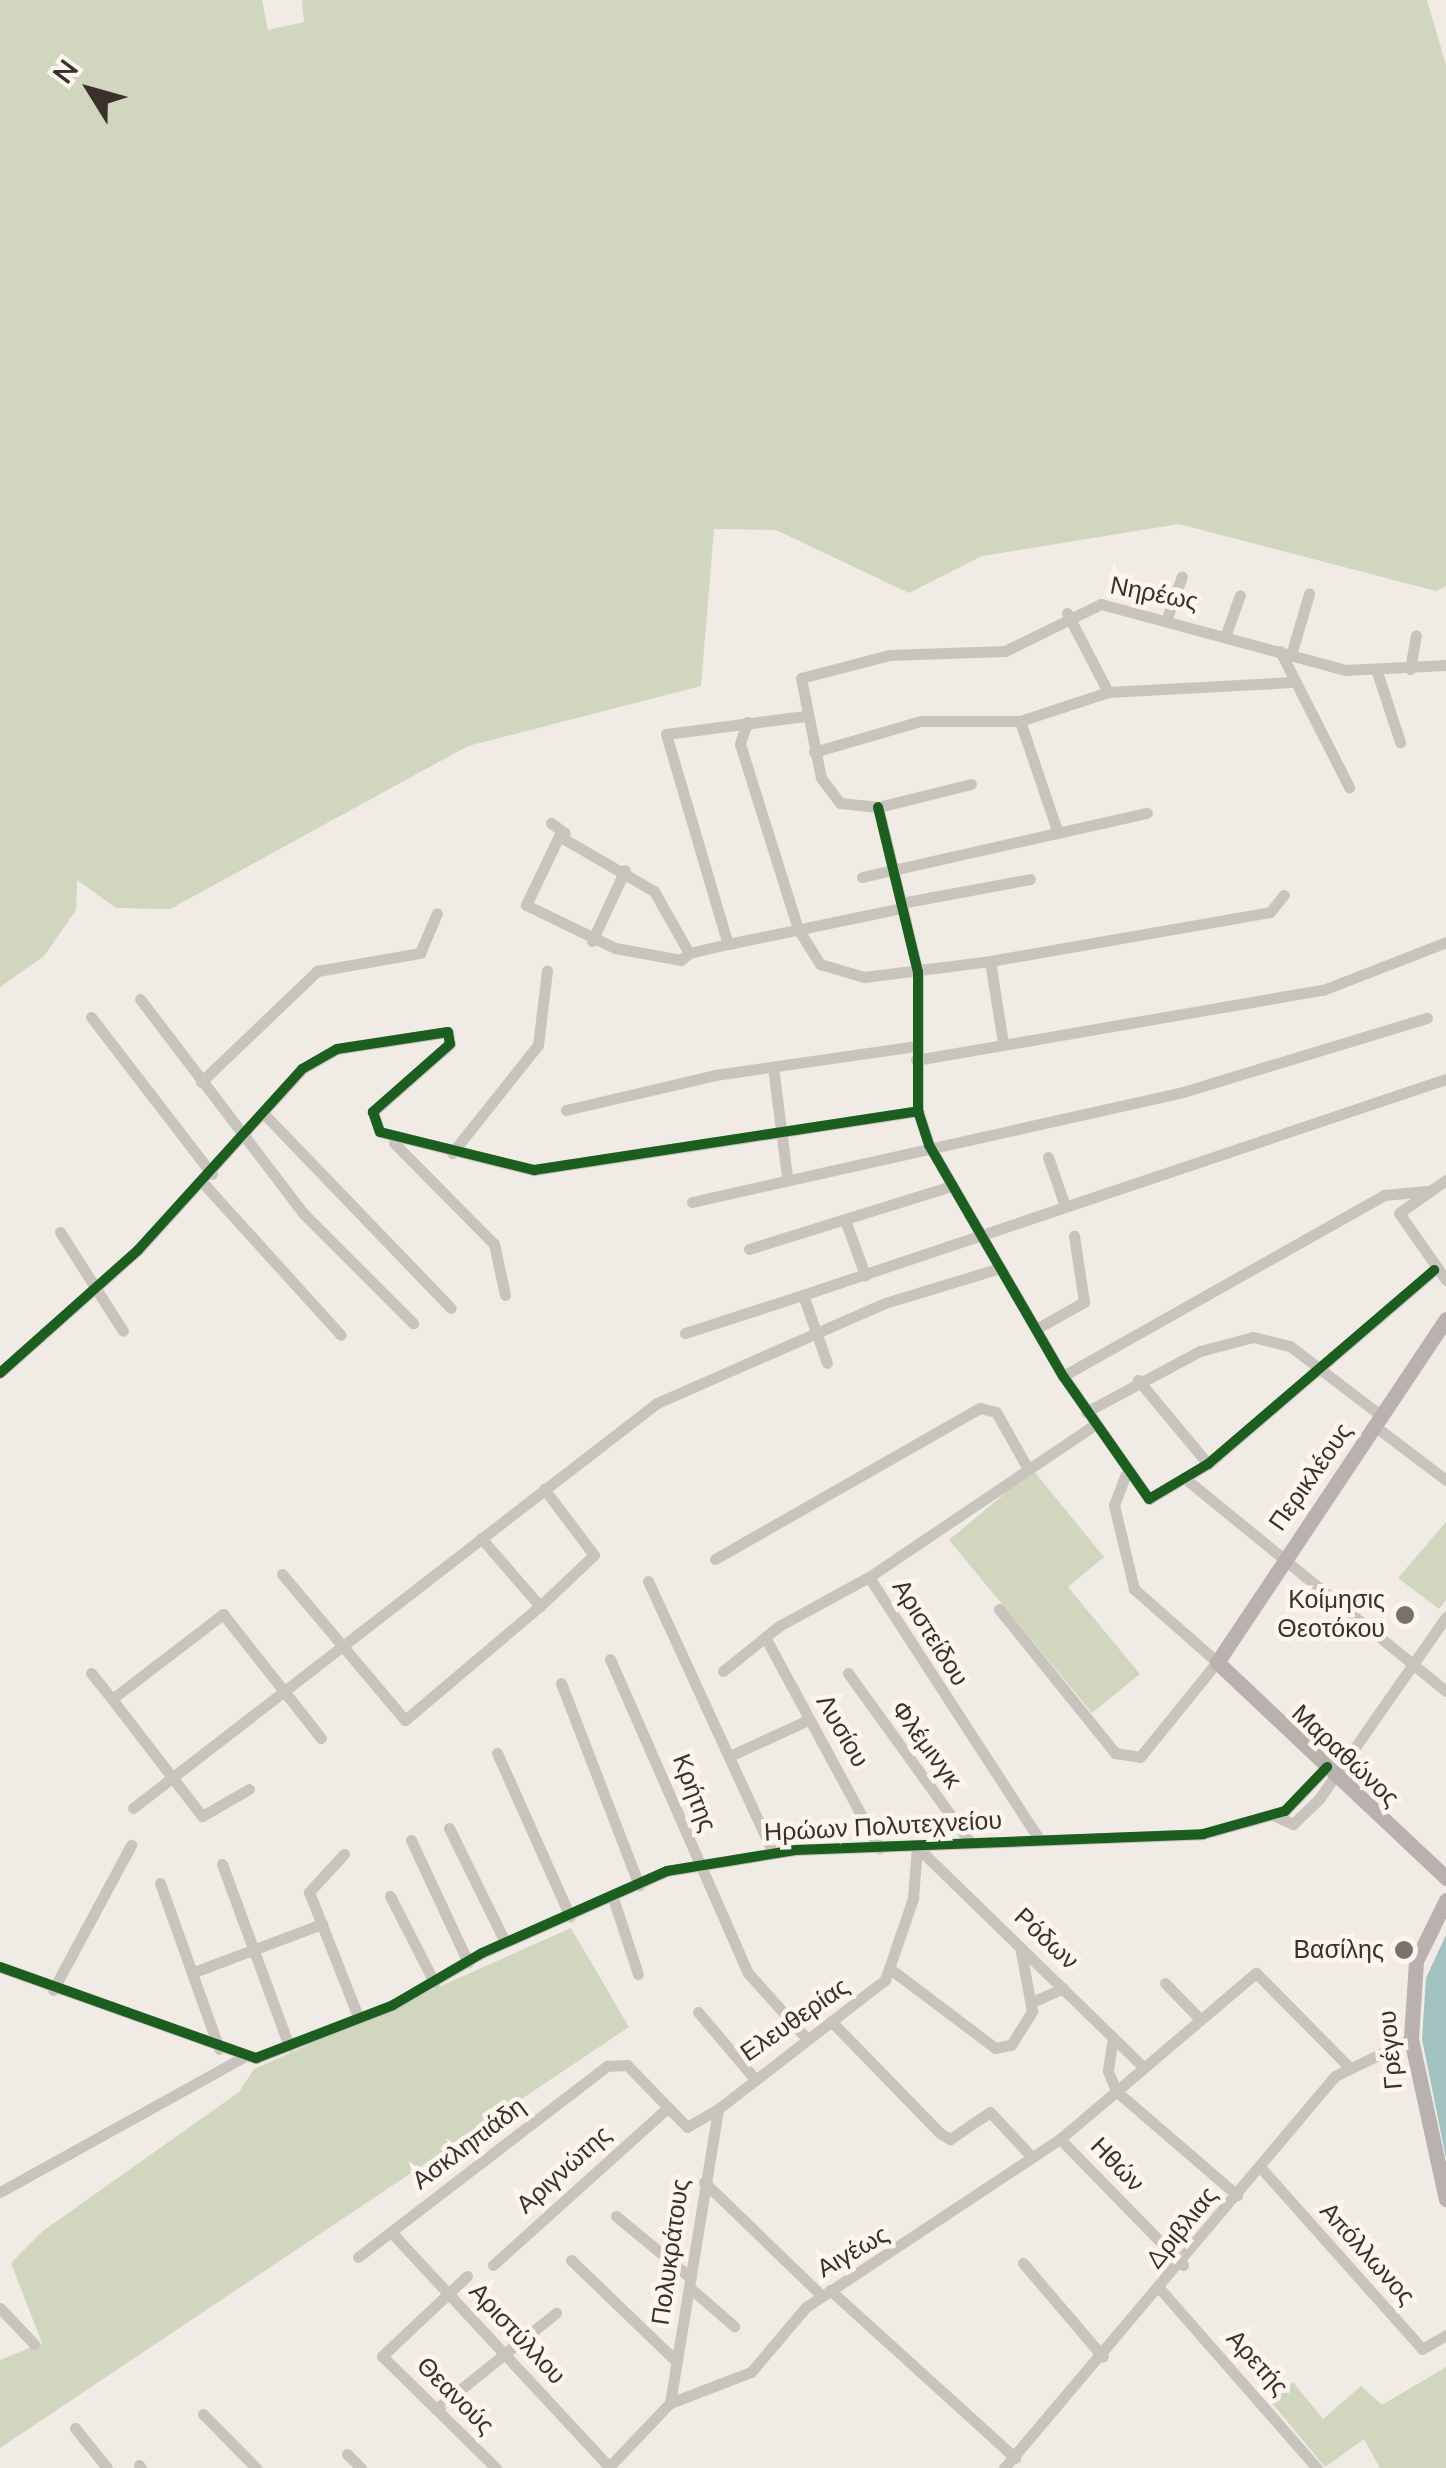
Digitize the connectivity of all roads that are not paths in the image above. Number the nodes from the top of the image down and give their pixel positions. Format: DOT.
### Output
graph roads {
  1 [pos="1182,576"];
  2 [pos="1308,594"];
  3 [pos="1240,595"];
  4 [pos="1067,613"];
  5 [pos="1168,615"];
  6 [pos="1226,634"];
  7 [pos="1416,636"];
  8 [pos="1285,653"];
  9 [pos="1446,665"];
  10 [pos="1410,669"];
  11 [pos="1377,672"];
  12 [pos="1292,682"];
  13 [pos="1108,692"];
  14 [pos="805,716"];
  15 [pos="1020,721"];
  16 [pos="746,722"];
  17 [pos="1400,742"];
  18 [pos="814,752"];
  19 [pos="971,784"];
  20 [pos="1349,787"];
  21 [pos="878,807"];
  22 [pos="1148,813"];
  23 [pos="551,823"];
  24 [pos="566,833"];
  25 [pos="1058,833"];
  26 [pos="625,870"];
  27 [pos="891,870"];
  28 [pos="862,878"];
  29 [pos="1030,879"];
  30 [pos="1284,894"];
  31 [pos="902,906"];
  32 [pos="437,913"];
  33 [pos="798,929"];
  34 [pos="592,941"];
  35 [pos="1446,942"];
  36 [pos="728,944"];
  37 [pos="688,953"];
  38 [pos="990,961"];
  39 [pos="547,971"];
  40 [pos="918,972"];
  41 [pos="140,999"];
  42 [pos="91,1017"];
  43 [pos="1427,1018"];
  44 [pos="1003,1043"];
  45 [pos="917,1053"];
  46 [pos="774,1067"];
  47 [pos="1446,1079"];
  48 [pos="201,1082"];
  49 [pos="566,1110"];
  50 [pos="918,1111"];
  51 [pos="266,1116"];
  52 [pos="780,1132"];
  53 [pos="391,1140"];
  54 [pos="245,1142"];
  55 [pos="930,1145"];
  56 [pos="452,1153"];
  57 [pos="1048,1157"];
  58 [pos="787,1177"];
  59 [pos="208,1178"];
  60 [pos="1446,1180"];
  61 [pos="951,1186"];
  62 [pos="1426,1191"];
  63 [pos="692,1202"];
  64 [pos="1065,1206"];
  65 [pos="845,1220"];
  66 [pos="60,1232"];
  67 [pos="981,1235"];
  68 [pos="1074,1236"];
  69 [pos="749,1248"];
  70 [pos="997,1268"];
  71 [pos="1434,1270"];
  72 [pos="864,1275"];
  73 [pos="1446,1280"];
  74 [pos="97,1288"];
  75 [pos="505,1295"];
  76 [pos="802,1295"];
  77 [pos="452,1308"];
  78 [pos="1446,1319"];
  79 [pos="413,1323"];
  80 [pos="1036,1329"];
  81 [pos="818,1331"];
  82 [pos="123,1332"];
  83 [pos="685,1332"];
  84 [pos="341,1335"];
  85 [pos="828,1363"];
  86 [pos="1318,1370"];
  87 [pos="0,1373"];
  88 [pos="1063,1376"];
  89 [pos="1138,1380"];
  90 [pos="1086,1412"];
  91 [pos="1380,1422"];
  92 [pos="1094,1425"];
  93 [pos="1208,1464"];
  94 [pos="1027,1467"];
  95 [pos="1126,1473"];
  96 [pos="1187,1480"];
  97 [pos="1446,1480"];
  98 [pos="544,1489"];
  99 [pos="481,1538"];
  100 [pos="714,1560"];
  101 [pos="1284,1560"];
  102 [pos="282,1574"];
  103 [pos="869,1577"];
  104 [pos="648,1582"];
  105 [pos="540,1606"];
  106 [pos="998,1610"];
  107 [pos="1446,1617"];
  108 [pos="765,1638"];
  109 [pos="343,1649"];
  110 [pos="610,1658"];
  111 [pos="1218,1662"];
  112 [pos="1413,1664"];
  113 [pos="723,1672"];
  114 [pos="91,1673"];
  115 [pos="848,1673"];
  116 [pos="561,1683"];
  117 [pos="1446,1691"];
  118 [pos="287,1694"];
  119 [pos="112,1698"];
  120 [pos="808,1720"];
  121 [pos="321,1738"];
  122 [pos="497,1753"];
  123 [pos="734,1754"];
  124 [pos="1331,1771"];
  125 [pos="174,1778"];
  126 [pos="249,1788"];
  127 [pos="133,1808"];
  128 [pos="449,1828"];
  129 [pos="1039,1839"];
  130 [pos="411,1840"];
  131 [pos="970,1842"];
  132 [pos="131,1845"];
  133 [pos="917,1847"];
  134 [pos="879,1848"];
  135 [pos="773,1852"];
  136 [pos="344,1854"];
  137 [pos="699,1862"];
  138 [pos="222,1864"];
  139 [pos="1446,1878"];
  140 [pos="160,1884"];
  141 [pos="639,1884"];
  142 [pos="390,1896"];
  143 [pos="613,1898"];
  144 [pos="1446,1900"];
  145 [pos="570,1916"];
  146 [pos="322,1924"];
  147 [pos="505,1942"];
  148 [pos="1019,1948"];
  149 [pos="255,1949"];
  150 [pos="468,1962"];
  151 [pos="0,1967"];
  152 [pos="889,1968"];
  153 [pos="194,1972"];
  154 [pos="638,1974"];
  155 [pos="434,1982"];
  156 [pos="1164,1982"];
  157 [pos="1063,1988"];
  158 [pos="53,1990"];
  159 [pos="1032,2002"];
  160 [pos="698,2012"];
  161 [pos="359,2019"];
  162 [pos="1200,2019"];
  163 [pos="830,2021"];
  164 [pos="1113,2038"];
  165 [pos="806,2039"];
  166 [pos="1411,2039"];
  167 [pos="289,2046"];
  168 [pos="219,2049"];
  169 [pos="242,2058"];
  170 [pos="1142,2066"];
  171 [pos="1348,2066"];
  172 [pos="754,2078"];
  173 [pos="1116,2091"];
  174 [pos="666,2109"];
  175 [pos="718,2109"];
  176 [pos="1060,2139"];
  177 [pos="1030,2154"];
  178 [pos="1261,2168"];
  179 [pos="704,2182"];
  180 [pos="0,2192"];
  181 [pos="1238,2194"];
  182 [pos="1446,2200"];
  183 [pos="616,2216"];
  184 [pos="391,2232"];
  185 [pos="358,2257"];
  186 [pos="572,2260"];
  187 [pos="1023,2263"];
  188 [pos="1183,2264"];
  189 [pos="493,2265"];
  190 [pos="467,2276"];
  191 [pos="690,2282"];
  192 [pos="1161,2290"];
  193 [pos="826,2293"];
  194 [pos="449,2294"];
  195 [pos="0,2308"];
  196 [pos="556,2313"];
  197 [pos="734,2326"];
  198 [pos="1446,2335"];
  199 [pos="34,2344"];
  200 [pos="504,2353"];
  201 [pos="1102,2358"];
  202 [pos="678,2362"];
  203 [pos="670,2402"];
  204 [pos="436,2408"];
  205 [pos="203,2414"];
  206 [pos="75,2428"];
  207 [pos="347,2454"];
  208 [pos="1015,2458"];
  209 [pos="609,2467"];
  210 [pos="107,2468"];
  211 [pos="256,2468"];
  212 [pos="361,2468"];
  213 [pos="496,2468"];
  214 [pos="1004,2468"];
  215 [pos="1316,2468"];
  1 -- 5 [label="street"];
  2 -- 8 [label="street"];
  3 -- 6 [label="street"];
  4 -- 5 [label="street, Νηρέως"];
  4 -- 13 [label="street"];
  4 -- 14 [label="street, Νηρέως"];
  5 -- 6 [label="street, Νηρέως"];
  6 -- 8 [label="street, Νηρέως"];
  7 -- 10 [label="street"];
  8 -- 11 [label="street, Νηρέως"];
  8 -- 12 [label="street"];
  9 -- 10 [label="street, Νηρέως"];
  10 -- 11 [label="street, Νηρέως"];
  11 -- 17 [label="street"];
  12 -- 13 [label="street"];
  12 -- 20 [label="street"];
  13 -- 15 [label="street"];
  14 -- 16 [label="street"];
  14 -- 18 [label="street"];
  15 -- 18 [label="street"];
  15 -- 25 [label="street"];
  16 -- 33 [label="street"];
  16 -- 36 [label="street"];
  18 -- 21 [label="street"];
  19 -- 21 [label="street"];
  21 -- 27 [label="street"];
  22 -- 25 [label="street"];
  23 -- 24 [label="street"];
  24 -- 26 [label="street"];
  24 -- 34 [label="street"];
  25 -- 27 [label="street"];
  26 -- 34 [label="street"];
  26 -- 37 [label="street"];
  27 -- 28 [label="street"];
  27 -- 31 [label="street"];
  29 -- 31 [label="street"];
  30 -- 38 [label="street"];
  31 -- 33 [label="street"];
  31 -- 40 [label="street"];
  32 -- 48 [label="street"];
  33 -- 36 [label="street"];
  33 -- 40 [label="street"];
  34 -- 37 [label="street"];
  35 -- 44 [label="street"];
  36 -- 37 [label="street"];
  38 -- 40 [label="street"];
  38 -- 44 [label="street"];
  39 -- 56 [label="street"];
  40 -- 45 [label="street"];
  41 -- 48 [label="street"];
  42 -- 59 [label="street"];
  43 -- 55 [label="street"];
  44 -- 45 [label="street"];
  45 -- 46 [label="street"];
  45 -- 50 [label="street"];
  46 -- 49 [label="street"];
  46 -- 52 [label="street"];
  47 -- 64 [label="street"];
  48 -- 54 [label="street"];
  50 -- 52 [label="street"];
  50 -- 55 [label="street"];
  51 -- 53 [label="street"];
  51 -- 54 [label="street"];
  51 -- 77 [label="street"];
  52 -- 56 [label="street"];
  52 -- 58 [label="street"];
  53 -- 56 [label="street"];
  53 -- 75 [label="street"];
  54 -- 59 [label="street"];
  54 -- 79 [label="street"];
  55 -- 58 [label="street"];
  55 -- 61 [label="street"];
  57 -- 64 [label="street"];
  58 -- 63 [label="street"];
  59 -- 74 [label="street"];
  59 -- 84 [label="street"];
  60 -- 62 [label="street"];
  61 -- 65 [label="street"];
  61 -- 67 [label="street"];
  62 -- 71 [label="street"];
  62 -- 88 [label="street"];
  64 -- 67 [label="street"];
  65 -- 69 [label="street"];
  65 -- 72 [label="street"];
  66 -- 74 [label="street"];
  67 -- 70 [label="street"];
  67 -- 72 [label="street"];
  68 -- 80 [label="street"];
  70 -- 80 [label="street"];
  70 -- 81 [label="street"];
  71 -- 73 [label="street"];
  71 -- 86 [label="street"];
  72 -- 76 [label="street"];
  74 -- 82 [label="street"];
  74 -- 87 [label="street"];
  76 -- 81 [label="street"];
  76 -- 83 [label="street"];
  78 -- 91 [label="main road, Περικλέους"];
  80 -- 88 [label="street"];
  81 -- 85 [label="street"];
  81 -- 98 [label="street"];
  86 -- 89 [label="street"];
  86 -- 91 [label="street"];
  86 -- 93 [label="street"];
  88 -- 90 [label="street"];
  89 -- 90 [label="street"];
  89 -- 93 [label="street"];
  90 -- 92 [label="street"];
  91 -- 97 [label="street"];
  91 -- 101 [label="main road, Περικλέους"];
  92 -- 94 [label="street, Αριστείδου"];
  92 -- 95 [label="street"];
  93 -- 96 [label="street"];
  94 -- 100 [label="street"];
  94 -- 103 [label="street, Αριστείδου"];
  95 -- 96 [label="street"];
  95 -- 111 [label="street"];
  96 -- 101 [label="street"];
  98 -- 99 [label="street"];
  98 -- 105 [label="street"];
  99 -- 105 [label="street"];
  99 -- 109 [label="street"];
  101 -- 111 [label="main road, Περικλέους"];
  101 -- 112 [label="street"];
  102 -- 109 [label="street"];
  103 -- 108 [label="street"];
  103 -- 129 [label="street, Αριστείδου"];
  104 -- 123 [label="street"];
  105 -- 109 [label="street"];
  106 -- 111 [label="street"];
  107 -- 112 [label="street, Ηρώων Πολυτεχνείου"];
  108 -- 113 [label="street"];
  108 -- 120 [label="street, Λυσίου"];
  109 -- 118 [label="street"];
  110 -- 137 [label="street, Κρήτης"];
  111 -- 124 [label="main road, Μαραθώνος"];
  112 -- 117 [label="street"];
  112 -- 124 [label="street, Ηρώων Πολυτεχνείου"];
  114 -- 119 [label="street"];
  115 -- 131 [label="street, Φλέμινγκ"];
  116 -- 141 [label="street"];
  118 -- 119 [label="street"];
  118 -- 121 [label="street"];
  118 -- 125 [label="street"];
  119 -- 125 [label="street"];
  120 -- 123 [label="street"];
  120 -- 134 [label="street, Λυσίου"];
  122 -- 145 [label="street"];
  123 -- 135 [label="street"];
  124 -- 129 [label="street, Ηρώων Πολυτεχνείου"];
  124 -- 139 [label="main road, Μαραθώνος"];
  125 -- 126 [label="street"];
  125 -- 127 [label="street"];
  128 -- 147 [label="street"];
  129 -- 131 [label="street, Ηρώων Πολυτεχνείου"];
  130 -- 150 [label="street"];
  131 -- 133 [label="street, Ηρώων Πολυτεχνείου"];
  132 -- 158 [label="street"];
  133 -- 134 [label="street, Ηρώων Πολυτεχνείου"];
  133 -- 148 [label="street, Ρόδων"];
  133 -- 152 [label="street, Ελευθερίας"];
  134 -- 135 [label="street, Ηρώων Πολυτεχνείου"];
  135 -- 137 [label="street, Ηρώων Πολυτεχνείου"];
  136 -- 146 [label="street"];
  137 -- 141 [label="street, Ηρώων Πολυτεχνείου"];
  137 -- 165 [label="street, Κρήτης"];
  138 -- 149 [label="street"];
  140 -- 153 [label="street"];
  141 -- 143 [label="street, Ηρώων Πολυτεχνείου"];
  142 -- 155 [label="street"];
  143 -- 145 [label="street, Ηρώων Πολυτεχνείου"];
  143 -- 154 [label="street"];
  144 -- 166 [label="main road, Γρέγου"];
  145 -- 147 [label="street, Ηρώων Πολυτεχνείου"];
  146 -- 149 [label="street"];
  146 -- 161 [label="street"];
  147 -- 150 [label="street, Ηρώων Πολυτεχνείου"];
  148 -- 157 [label="street, Ρόδων"];
  148 -- 159 [label="street"];
  149 -- 153 [label="street"];
  149 -- 167 [label="street"];
  150 -- 155 [label="street, Ηρώων Πολυτεχνείου"];
  151 -- 158 [label="street"];
  152 -- 159 [label="street"];
  152 -- 163 [label="street, Ελευθερίας"];
  153 -- 168 [label="street"];
  155 -- 161 [label="street, Ηρώων Πολυτεχνείου"];
  156 -- 162 [label="street"];
  157 -- 159 [label="street"];
  157 -- 164 [label="street, Ρόδων"];
  158 -- 168 [label="street"];
  160 -- 172 [label="street"];
  161 -- 167 [label="street, Ηρώων Πολυτεχνείου"];
  162 -- 170 [label="street, Αιγέως"];
  162 -- 171 [label="street, Αιγέως"];
  163 -- 165 [label="street, Ελευθερίας"];
  163 -- 177 [label="street"];
  164 -- 170 [label="street, Ρόδων"];
  164 -- 173 [label="street"];
  165 -- 172 [label="street, Ελευθερίας"];
  166 -- 171 [label="street, Δριβλιας"];
  166 -- 182 [label="main road, Γρέγου"];
  167 -- 169 [label="street, Ηρώων Πολυτεχνείου"];
  168 -- 169 [label="street"];
  169 -- 180 [label="street, Ηρώων Πολυτεχνείου"];
  170 -- 173 [label="street, Αιγέως"];
  171 -- 178 [label="street, Δριβλιας"];
  172 -- 175 [label="street, Ελευθερίας"];
  173 -- 176 [label="street, Αιγέως"];
  173 -- 181 [label="street"];
  174 -- 175 [label="street"];
  174 -- 184 [label="street, Ασκληπιάδη"];
  174 -- 189 [label="street, Αριγνώτης"];
  175 -- 179 [label="street, Πολυκράτους"];
  176 -- 177 [label="street, Αιγέως"];
  176 -- 188 [label="street, Ηθών"];
  177 -- 193 [label="street, Αιγέως"];
  178 -- 181 [label="street, Δριβλιας"];
  178 -- 198 [label="street, Απόλλωνος"];
  179 -- 191 [label="street, Πολυκράτους"];
  179 -- 193 [label="street"];
  181 -- 188 [label="street, Δριβλιας"];
  183 -- 191 [label="street"];
  184 -- 185 [label="street, Ασκληπιάδη"];
  184 -- 194 [label="street, Αριστύλλου"];
  186 -- 202 [label="street"];
  187 -- 201 [label="street"];
  188 -- 192 [label="street, Δριβλιας"];
  190 -- 194 [label="street"];
  191 -- 197 [label="street"];
  191 -- 202 [label="street, Πολυκράτους"];
  192 -- 201 [label="street, Δριβλιας"];
  192 -- 215 [label="street, Αρετής"];
  193 -- 203 [label="street, Αιγέως"];
  193 -- 208 [label="street"];
  194 -- 200 [label="street, Αριστύλλου"];
  194 -- 204 [label="street, Θεανούς"];
  195 -- 199 [label="street"];
  196 -- 200 [label="street"];
  200 -- 204 [label="street"];
  200 -- 209 [label="street, Αριστύλλου"];
  201 -- 208 [label="street, Δριβλιας"];
  202 -- 203 [label="street, Πολυκράτους"];
  203 -- 209 [label="street"];
  204 -- 213 [label="street, Θεανούς"];
  205 -- 211 [label="street"];
  206 -- 210 [label="street"];
  207 -- 212 [label="street"];
  208 -- 214 [label="street, Δριβλιας"];
}
